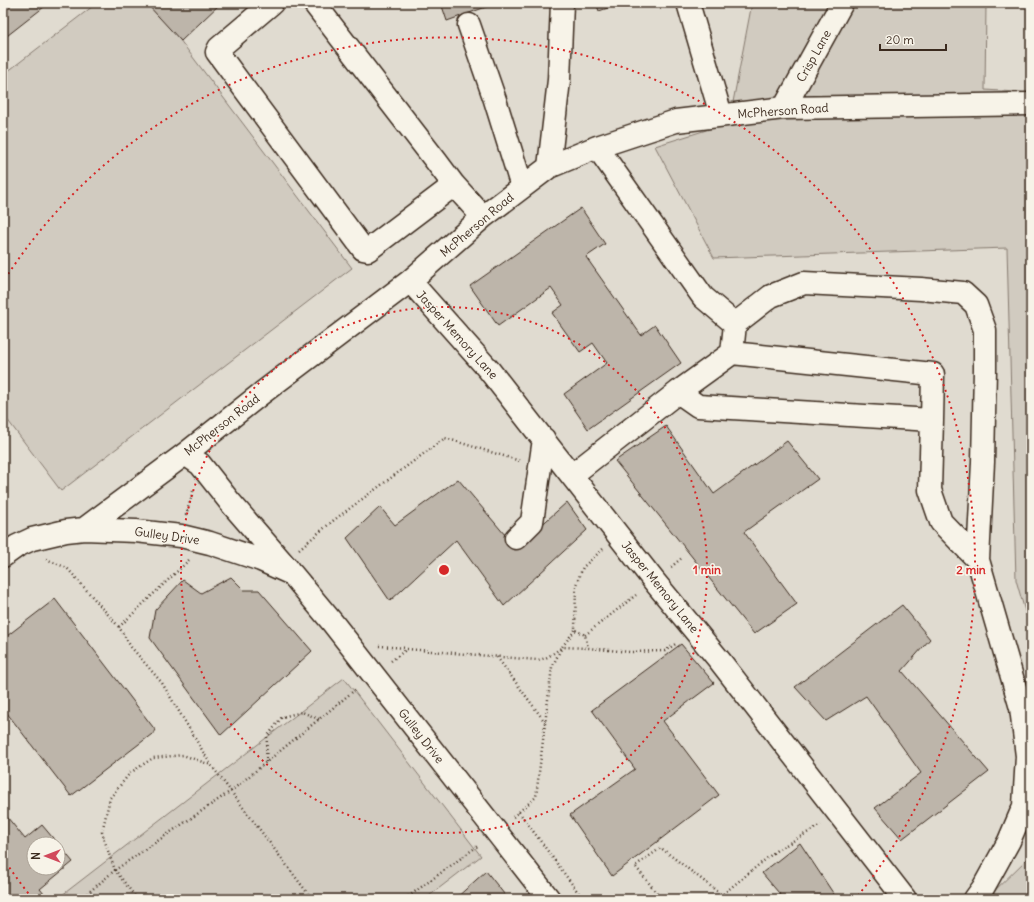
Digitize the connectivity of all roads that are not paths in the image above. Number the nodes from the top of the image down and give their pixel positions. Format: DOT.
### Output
graph roads {
  1 [pos="272,3"];
  2 [pos="314,3"];
  3 [pos="562,3"];
  4 [pos="842,3"];
  5 [pos="693,6"];
  6 [pos="469,26"];
  7 [pos="1031,104"];
  8 [pos="784,108"];
  9 [pos="721,115"];
  10 [pos="597,147"];
  11 [pos="549,166"];
  12 [pos="454,186"];
  13 [pos="522,187"];
  14 [pos="484,217"];
  15 [pos="410,281"];
  16 [pos="735,324"];
  17 [pos="732,353"];
  18 [pos="678,392"];
  19 [pos="932,420"];
  20 [pos="544,439"];
  21 [pos="192,459"];
  22 [pos="572,475"];
  23 [pos="84,529"];
  24 [pos="516,538"];
  25 [pos="10,551"];
  26 [pos="978,560"];
  27 [pos="287,569"];
  28 [pos="549,899"];
  29 [pos="905,899"];
  30 [pos="975,899"];
  1 -- 12 [label="street"];
  2 -- 12 [label="street"];
  3 -- 11 [label="street"];
  4 -- 8 [label="street, Crisp Lane"];
  5 -- 9 [label="street"];
  6 -- 13 [label="street"];
  7 -- 8 [label="street, McPherson Road"];
  8 -- 9 [label="street, McPherson Road"];
  9 -- 10 [label="street, McPherson Road"];
  10 -- 11 [label="street, McPherson Road"];
  10 -- 16 [label="street"];
  11 -- 13 [label="street, McPherson Road"];
  12 -- 14 [label="street"];
  13 -- 14 [label="street, McPherson Road"];
  14 -- 15 [label="street, McPherson Road"];
  15 -- 20 [label="street, Jasper Memory Lane"];
  15 -- 21 [label="street, McPherson Road"];
  16 -- 17 [label="street"];
  16 -- 26 [label="street"];
  17 -- 18 [label="street"];
  17 -- 19 [label="street"];
  18 -- 19 [label="street"];
  18 -- 22 [label="street"];
  19 -- 26 [label="street"];
  20 -- 22 [label="street, Jasper Memory Lane"];
  20 -- 24 [label="street"];
  21 -- 23 [label="street, McPherson Road"];
  21 -- 27 [label="street, Gulley Drive"];
  22 -- 29 [label="street, Jasper Memory Lane"];
  23 -- 25 [label="street, McPherson Road"];
  23 -- 27 [label="street, Gulley Drive"];
  26 -- 30 [label="street"];
  27 -- 28 [label="street, Gulley Drive"];
}
